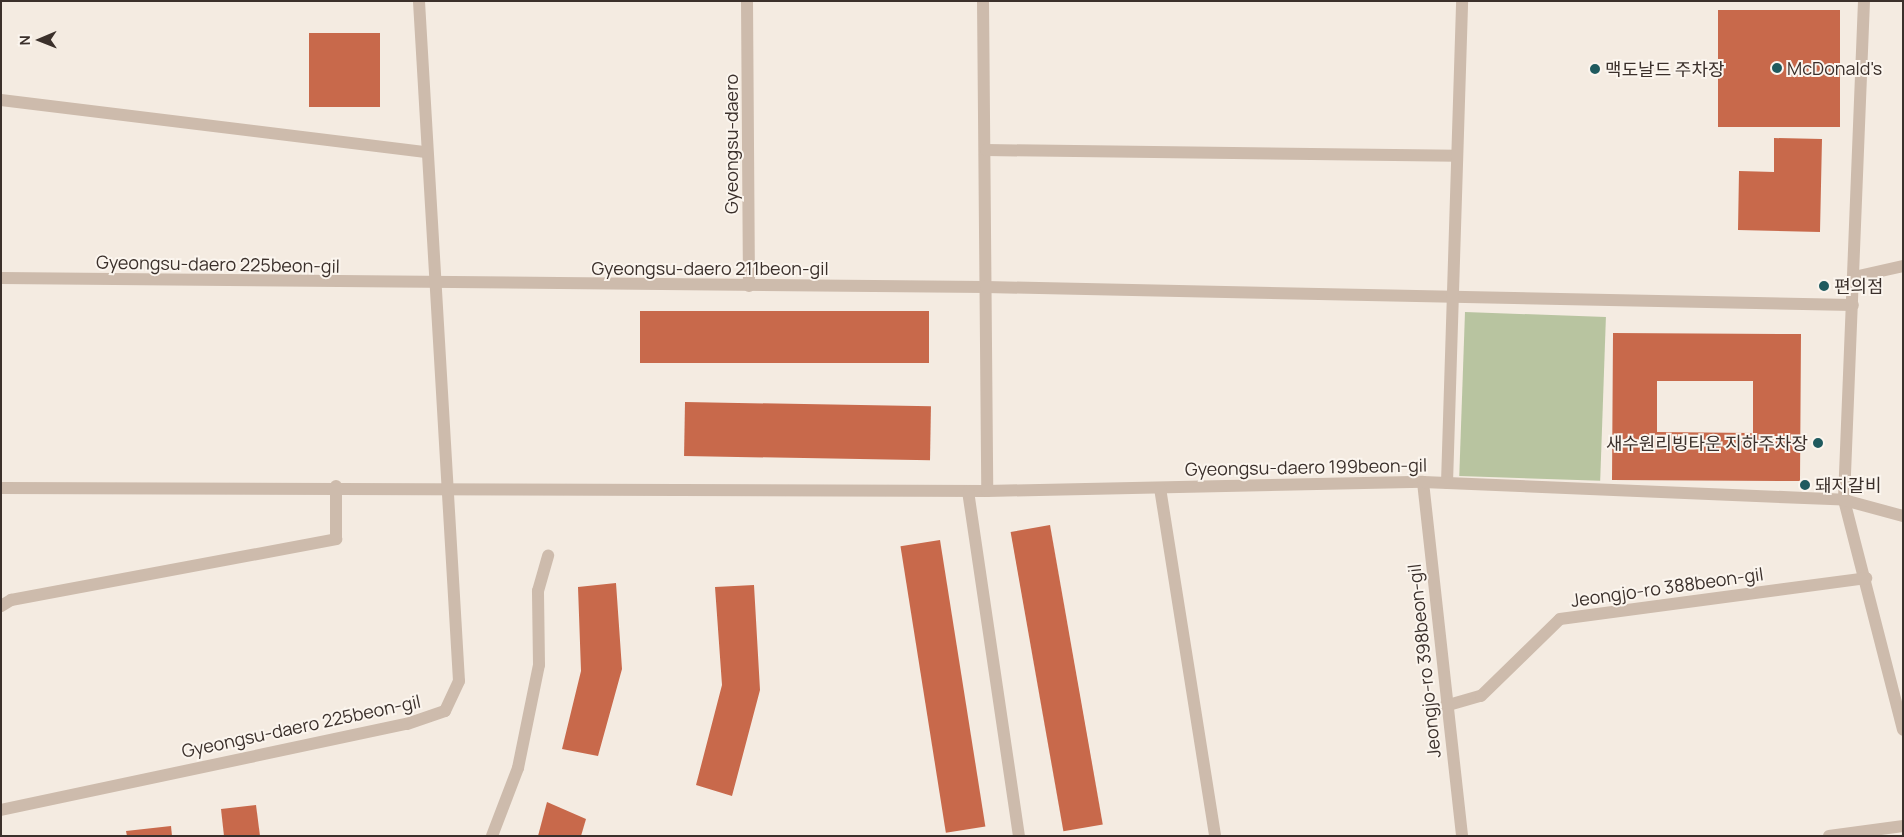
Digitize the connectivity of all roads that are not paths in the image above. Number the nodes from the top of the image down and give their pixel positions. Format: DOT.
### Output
graph roads {
  1 [pos="418,1"];
  2 [pos="747,1"];
  3 [pos="983,1"];
  4 [pos="1462,1"];
  5 [pos="1864,1"];
  6 [pos="1,100"];
  7 [pos="986,150"];
  8 [pos="426,152"];
  9 [pos="1456,156"];
  10 [pos="1903,266"];
  11 [pos="1854,277"];
  12 [pos="1,278"];
  13 [pos="435,284"];
  14 [pos="750,286"];
  15 [pos="986,287"];
  16 [pos="1453,297"];
  17 [pos="1853,305"];
  18 [pos="1423,482"];
  19 [pos="1447,483"];
  20 [pos="336,486"];
  21 [pos="447,487"];
  22 [pos="1,488"];
  23 [pos="1160,488"];
  24 [pos="968,491"];
  25 [pos="987,491"];
  26 [pos="1844,500"];
  27 [pos="1903,516"];
  28 [pos="548,555"];
  29 [pos="1866,578"];
  30 [pos="1,606"];
  31 [pos="1445,706"];
  32 [pos="1903,730"];
  33 [pos="1,810"];
  34 [pos="1903,826"];
  35 [pos="492,836"];
  36 [pos="1019,836"];
  37 [pos="1215,836"];
  38 [pos="1462,836"];
  39 [pos="1829,836"];
  1 -- 8 [label="street, Gyeongsu-daero 225beon-gil"];
  2 -- 14 [label="street, Gyeongsu-daero"];
  3 -- 7 [label="street"];
  4 -- 9 [label="street, Gyeongsu-daero 199beon-gil"];
  5 -- 11 [label="street"];
  6 -- 8 [label="street"];
  7 -- 9 [label="street"];
  7 -- 15 [label="street"];
  8 -- 13 [label="street, Gyeongsu-daero 225beon-gil"];
  9 -- 16 [label="street, Gyeongsu-daero 199beon-gil"];
  10 -- 11 [label="street"];
  11 -- 17 [label="street"];
  12 -- 13 [label="street, Gyeongsu-daero 225beon-gil"];
  13 -- 14 [label="street, Gyeongsu-daero 211beon-gil"];
  13 -- 21 [label="street, Gyeongsu-daero 225beon-gil"];
  14 -- 15 [label="street, Gyeongsu-daero 211beon-gil"];
  15 -- 16 [label="street"];
  15 -- 25 [label="street"];
  16 -- 17 [label="street"];
  16 -- 19 [label="street, Gyeongsu-daero 199beon-gil"];
  17 -- 26 [label="street"];
  18 -- 19 [label="street, Gyeongsu-daero 199beon-gil"];
  18 -- 23 [label="street, Gyeongsu-daero 199beon-gil"];
  18 -- 31 [label="street, Jeongjo-ro 398beon-gil"];
  19 -- 26 [label="street"];
  20 -- 21 [label="street"];
  20 -- 22 [label="street"];
  20 -- 30 [label="street"];
  21 -- 24 [label="street"];
  21 -- 33 [label="street, Gyeongsu-daero 225beon-gil"];
  23 -- 25 [label="street"];
  23 -- 37 [label="street"];
  24 -- 25 [label="street"];
  24 -- 36 [label="street"];
  26 -- 27 [label="street"];
  26 -- 29 [label="street"];
  28 -- 35 [label="street"];
  29 -- 31 [label="street, Jeongjo-ro 388beon-gil"];
  29 -- 32 [label="street"];
  31 -- 38 [label="street, Jeongjo-ro 398beon-gil"];
  34 -- 39 [label="street"];
}
